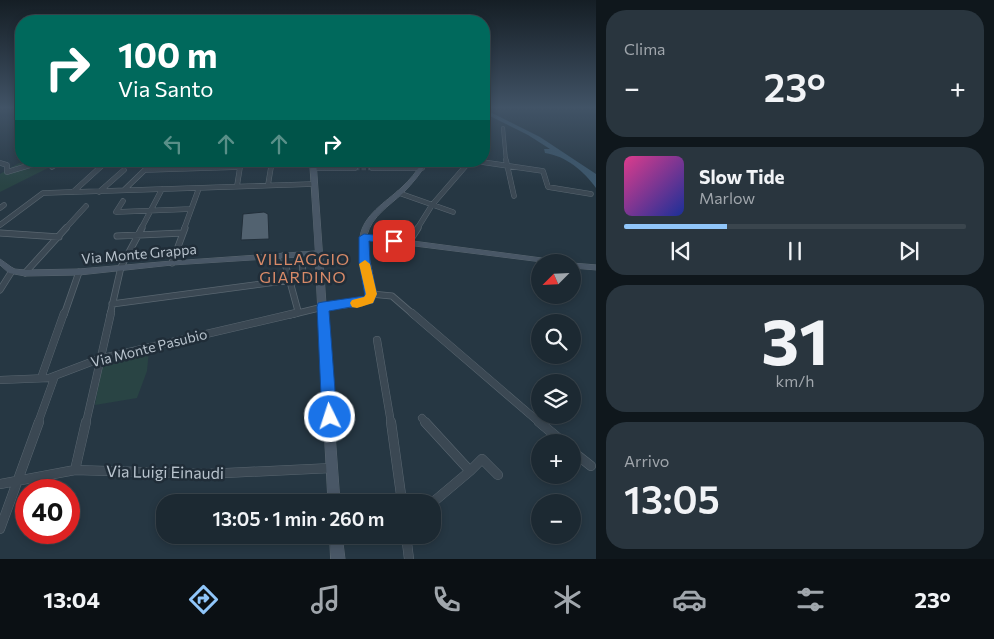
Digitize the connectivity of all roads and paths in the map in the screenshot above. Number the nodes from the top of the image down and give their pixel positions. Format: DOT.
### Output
graph roads {
  1 [pos="503,133"];
  2 [pos="0,163"];
  3 [pos="490,163"];
  4 [pos="506,165"];
  5 [pos="24,167"];
  6 [pos="100,167"];
  7 [pos="148,167"];
  8 [pos="240,167"];
  9 [pos="271,167"];
  10 [pos="314,167"];
  11 [pos="345,167"];
  12 [pos="465,167"];
  13 [pos="355,168"];
  14 [pos="372,168"];
  15 [pos="422,168"];
  16 [pos="124,170"];
  17 [pos="145,170"];
  18 [pos="314,184"];
  19 [pos="237,186"];
  20 [pos="268,186"];
  21 [pos="199,188"];
  22 [pos="162,189"];
  23 [pos="124,190"];
  24 [pos="73,192"];
  25 [pos="99,192"];
  26 [pos="399,193"];
  27 [pos="591,194"];
  28 [pos="514,196"];
  29 [pos="123,201"];
  30 [pos="432,205"];
  31 [pos="86,206"];
  32 [pos="152,209"];
  33 [pos="191,209"];
  34 [pos="453,212"];
  35 [pos="0,225"];
  36 [pos="0,233"];
  37 [pos="183,233"];
  38 [pos="138,235"];
  39 [pos="117,236"];
  40 [pos="58,237"];
  41 [pos="364,237"];
  42 [pos="409,242"];
  43 [pos="318,253"];
  44 [pos="302,254"];
  45 [pos="283,256"];
  46 [pos="531,258"];
  47 [pos="0,261"];
  48 [pos="172,262"];
  49 [pos="581,266"];
  50 [pos="121,267"];
  51 [pos="596,269"];
  52 [pos="12,271"];
  53 [pos="79,272"];
  54 [pos="25,273"];
  55 [pos="321,276"];
  56 [pos="303,279"];
  57 [pos="288,280"];
  58 [pos="0,290"];
  59 [pos="372,294"];
  60 [pos="112,304"];
  61 [pos="323,307"];
  62 [pos="298,311"];
  63 [pos="377,340"];
  64 [pos="99,358"];
  65 [pos="55,376"];
  66 [pos="41,378"];
  67 [pos="0,380"];
  68 [pos="422,418"];
  69 [pos="554,434"];
  70 [pos="581,458"];
  71 [pos="591,466"];
  72 [pos="332,468"];
  73 [pos="75,470"];
  74 [pos="470,471"];
  75 [pos="498,475"];
  76 [pos="17,479"];
  77 [pos="23,479"];
  78 [pos="15,480"];
  79 [pos="0,484"];
  80 [pos="15,486"];
  81 [pos="334,494"];
  82 [pos="401,494"];
  83 [pos="441,495"];
  84 [pos="0,529"];
  85 [pos="337,544"];
  86 [pos="407,544"];
  87 [pos="338,559"];
  88 [pos="409,559"];
  1 -- 4 [label="street"];
  2 -- 5 [label="street"];
  3 -- 4 [label="street"];
  4 -- 27 [label="street"];
  4 -- 28 [label="street"];
  6 -- 24 [label="street"];
  7 -- 17 [label="street"];
  8 -- 17 [label="street"];
  8 -- 19 [label="street"];
  9 -- 20 [label="street"];
  10 -- 18 [label="street"];
  11 -- 13 [label="street"];
  12 -- 30 [label="street"];
  14 -- 15 [label="street"];
  15 -- 26 [label="street"];
  16 -- 25 [label="street"];
  17 -- 23 [label="street"];
  18 -- 20 [label="street"];
  18 -- 43 [label="street"];
  19 -- 20 [label="street"];
  19 -- 21 [label="street"];
  21 -- 22 [label="street"];
  21 -- 33 [label="street"];
  22 -- 23 [label="street"];
  22 -- 32 [label="street"];
  23 -- 25 [label="street"];
  24 -- 25 [label="street"];
  24 -- 35 [label="street"];
  26 -- 30 [label="street"];
  26 -- 41 [label="street"];
  29 -- 32 [label="street"];
  30 -- 34 [label="street"];
  30 -- 42 [label="street"];
  31 -- 40 [label="street"];
  32 -- 33 [label="street"];
  32 -- 38 [label="street"];
  33 -- 37 [label="street"];
  36 -- 40 [label="street"];
  37 -- 38 [label="street"];
  37 -- 48 [label="street"];
  38 -- 39 [label="street"];
  38 -- 50 [label="street"];
  40 -- 54 [label="street"];
  41 -- 42 [label="street"];
  41 -- 59 [label="street"];
  42 -- 46 [label="street"];
  43 -- 44 [label="street, Via Monte Grappa"];
  43 -- 55 [label="street"];
  44 -- 45 [label="street, Via Monte Grappa"];
  44 -- 56 [label="street"];
  45 -- 48 [label="street, Via Monte Grappa"];
  45 -- 57 [label="street"];
  47 -- 52 [label="street"];
  48 -- 50 [label="street, Via Monte Grappa"];
  49 -- 51 [label="street"];
  50 -- 53 [label="street, Via Monte Grappa"];
  50 -- 60 [label="street"];
  52 -- 54 [label="street, Via Monte Grappa"];
  52 -- 58 [label="street"];
  53 -- 54 [label="street, Via Monte Grappa"];
  53 -- 66 [label="street"];
  55 -- 56 [label="street"];
  55 -- 61 [label="street"];
  56 -- 57 [label="street"];
  57 -- 60 [label="street"];
  57 -- 62 [label="street"];
  59 -- 61 [label="street"];
  59 -- 69 [label="street"];
  60 -- 64 [label="street"];
  61 -- 62 [label="street, Via Monte Pasubio"];
  61 -- 72 [label="street"];
  62 -- 64 [label="street, Via Monte Pasubio"];
  63 -- 82 [label="street"];
  64 -- 65 [label="street, Via Monte Pasubio"];
  64 -- 73 [label="street"];
  65 -- 66 [label="street, Via Monte Pasubio"];
  65 -- 76 [label="street"];
  66 -- 67 [label="street, Via Monte Pasubio"];
  68 -- 74 [label="street"];
  70 -- 71 [label="street"];
  72 -- 73 [label="street, Via Luigi Einaudi"];
  72 -- 81 [label="street"];
  73 -- 77 [label="street, Via Luigi Einaudi"];
  74 -- 75 [label="street"];
  74 -- 83 [label="street"];
  78 -- 79 [label="street, Via Luigi Einaudi"];
  80 -- 84 [label="street"];
  85 -- 87 [label="street"];
  86 -- 88 [label="street"];
}
